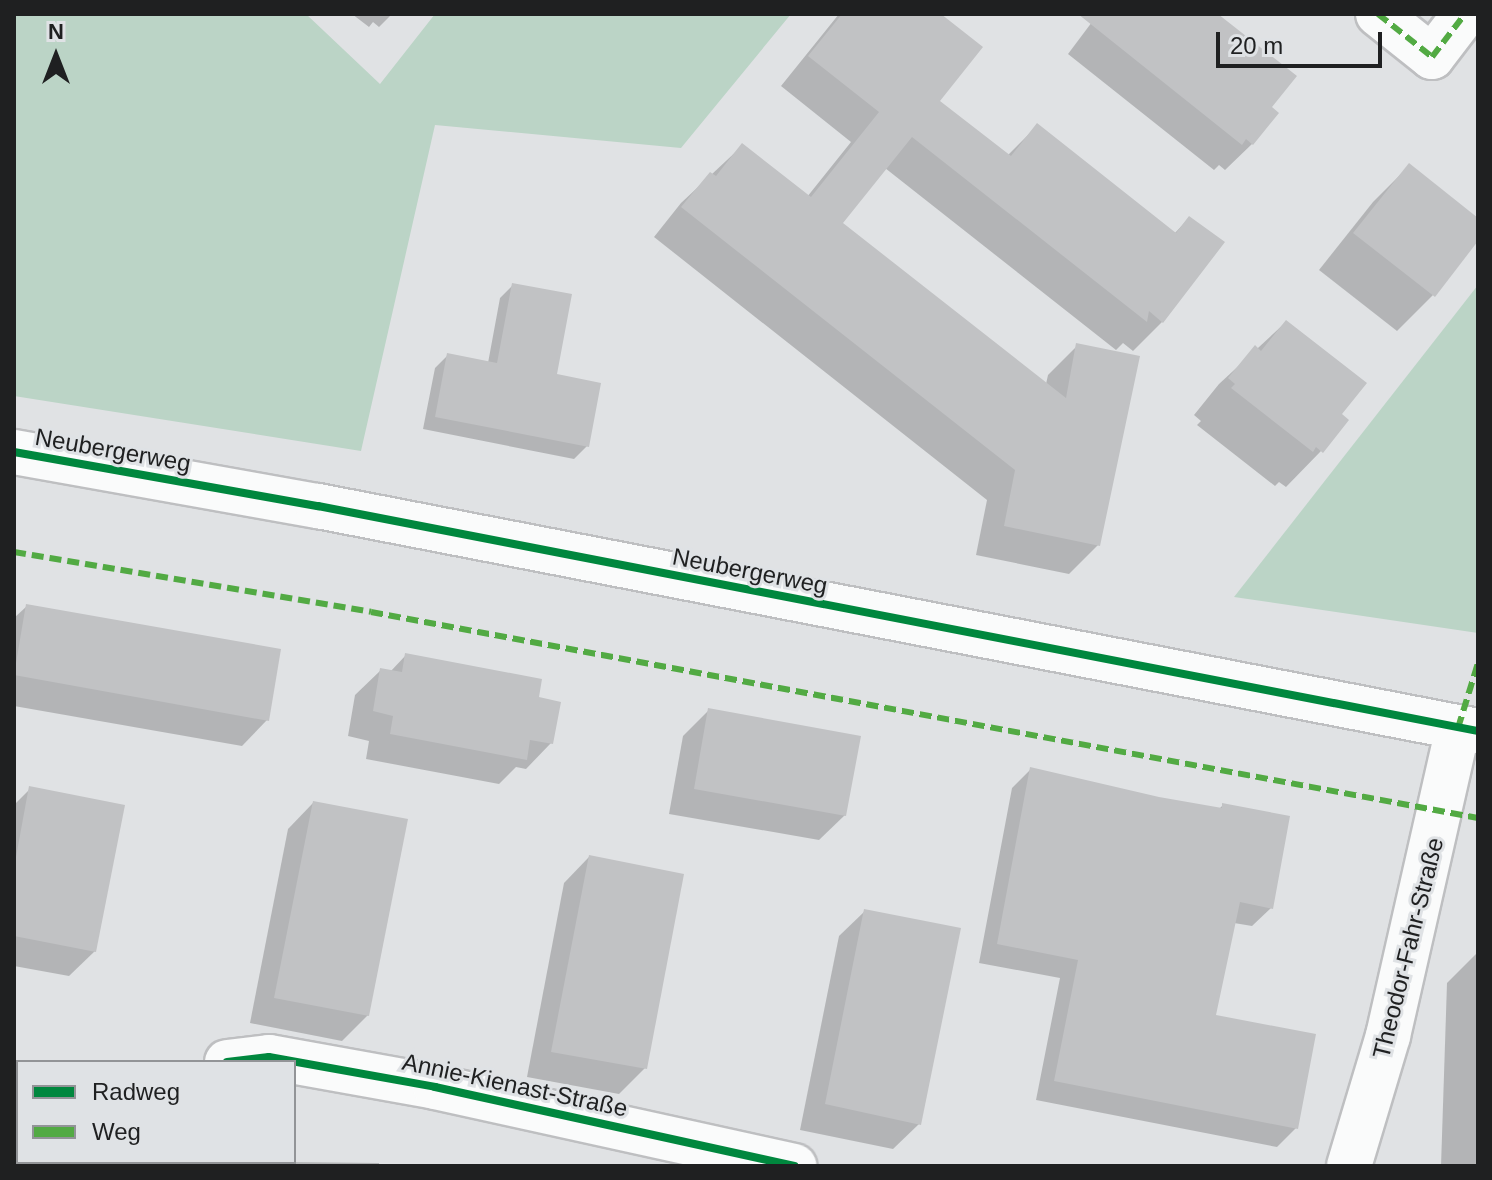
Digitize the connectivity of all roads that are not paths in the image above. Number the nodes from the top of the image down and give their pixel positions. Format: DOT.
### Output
graph roads {
  1 [pos="1378,14"];
  2 [pos="1465,14"];
  3 [pos="14,452"];
  4 [pos="1468,730"];
  5 [pos="244,1060"];
  6 [pos="286,1060"];
  7 [pos="296,1062"];
  8 [pos="794,1166"];
  9 [pos="1349,1166"];
  1 -- 2 [label="street"];
  3 -- 4 [label="street, Neubergerweg"];
  4 -- 9 [label="street, Theodor-Fahr-Straße"];
  5 -- 6 [label="street, Annie-Kienast-Straße"];
  7 -- 8 [label="street, Annie-Kienast-Straße"];
}
